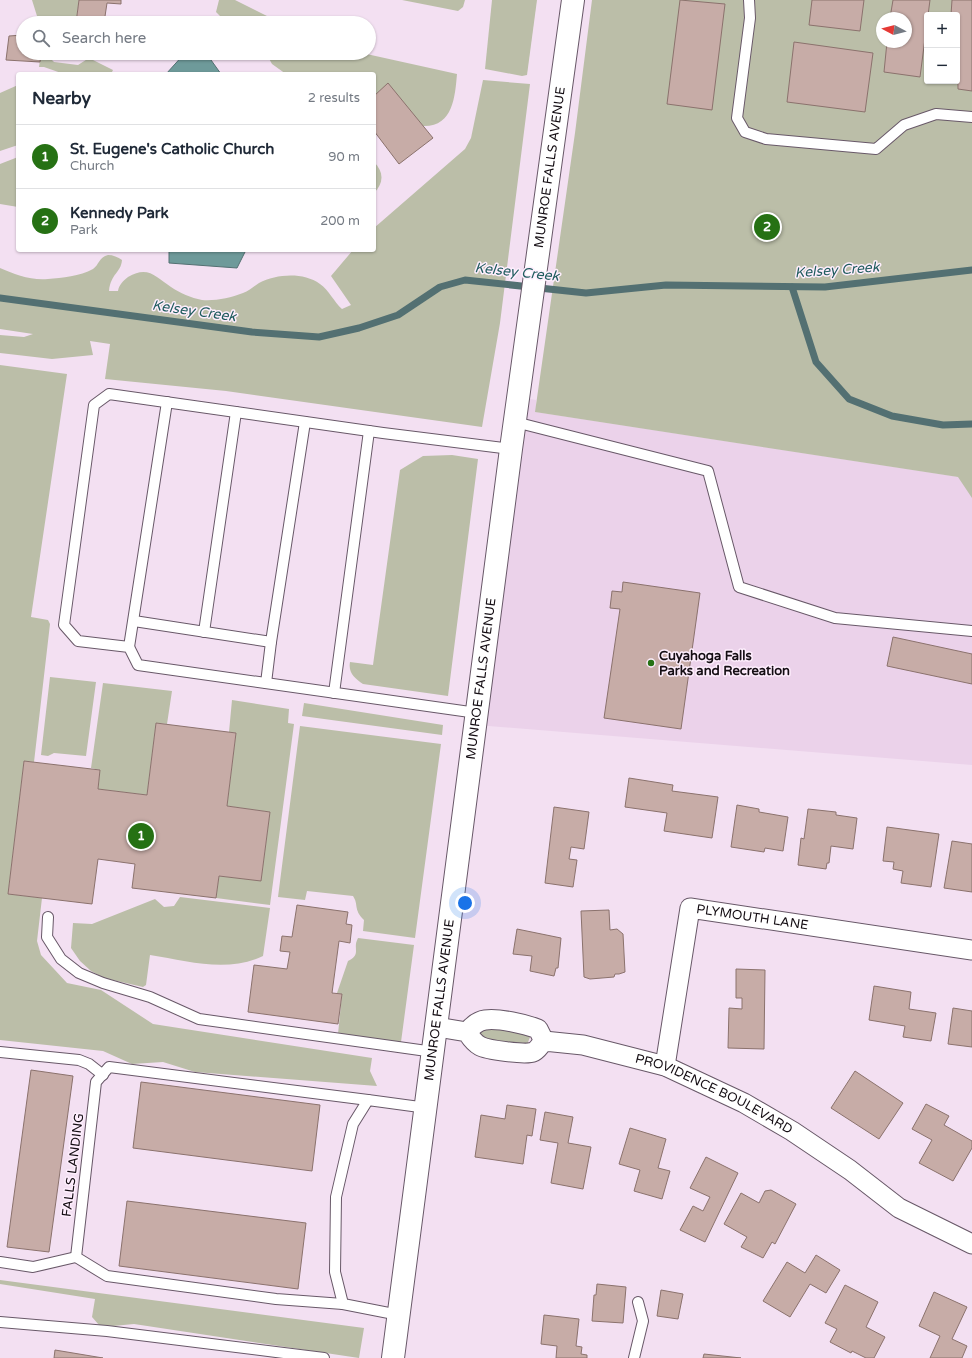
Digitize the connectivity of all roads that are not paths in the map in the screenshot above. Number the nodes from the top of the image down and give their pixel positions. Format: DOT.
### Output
graph roads {
  1 [pos="573,0"];
  2 [pos="749,0"];
  3 [pos="972,117"];
  4 [pos="167,402"];
  5 [pos="236,412"];
  6 [pos="305,422"];
  7 [pos="515,422"];
  8 [pos="369,431"];
  9 [pos="512,449"];
  10 [pos="134,621"];
  11 [pos="972,631"];
  12 [pos="204,632"];
  13 [pos="271,642"];
  14 [pos="129,647"];
  15 [pos="266,683"];
  16 [pos="334,693"];
  17 [pos="477,713"];
  18 [pos="48,917"];
  19 [pos="972,950"];
  20 [pos="437,1027"];
  21 [pos="467,1032"];
  22 [pos="544,1041"];
  23 [pos="0,1052"];
  24 [pos="434,1052"];
  25 [pos="665,1066"];
  26 [pos="103,1075"];
  27 [pos="368,1100"];
  28 [pos="426,1108"];
  29 [pos="972,1244"];
  30 [pos="76,1258"];
  31 [pos="0,1262"];
  32 [pos="638,1302"];
  33 [pos="343,1304"];
  34 [pos="399,1315"];
  35 [pos="0,1322"];
  36 [pos="324,1358"];
  37 [pos="393,1358"];
  38 [pos="634,1358"];
  1 -- 7 [label="street, MUNROE FALLS AVENUE"];
  2 -- 3 [label="lane"];
  4 -- 5 [label="lane"];
  4 -- 10 [label="lane"];
  4 -- 14 [label="lane"];
  5 -- 6 [label="lane"];
  5 -- 12 [label="lane"];
  6 -- 8 [label="lane"];
  6 -- 13 [label="lane"];
  7 -- 9 [label="street, MUNROE FALLS AVENUE"];
  7 -- 11 [label="lane"];
  8 -- 9 [label="lane"];
  8 -- 16 [label="lane"];
  9 -- 17 [label="street, MUNROE FALLS AVENUE"];
  10 -- 12 [label="lane"];
  10 -- 14 [label="lane"];
  12 -- 13 [label="lane"];
  13 -- 15 [label="lane"];
  14 -- 15 [label="lane"];
  15 -- 16 [label="lane"];
  16 -- 17 [label="lane"];
  17 -- 20 [label="street, MUNROE FALLS AVENUE"];
  18 -- 24 [label="lane"];
  19 -- 25 [label="street, PLYMOUTH LANE"];
  20 -- 21 [label="street"];
  20 -- 24 [label="street, MUNROE FALLS AVENUE"];
  21 -- 22 [label="street"];
  21 -- 22 [label="street"];
  22 -- 25 [label="street, PROVIDENCE BOULEVARD"];
  23 -- 26 [label="lane"];
  24 -- 28 [label="street, MUNROE FALLS AVENUE"];
  25 -- 29 [label="street, PROVIDENCE BOULEVARD"];
  26 -- 27 [label="lane"];
  26 -- 30 [label="lane, FALLS LANDING"];
  27 -- 28 [label="lane"];
  27 -- 33 [label="lane"];
  28 -- 34 [label="street, MUNROE FALLS AVENUE"];
  30 -- 31 [label="lane"];
  30 -- 33 [label="lane"];
  32 -- 38 [label="lane"];
  33 -- 34 [label="lane"];
  34 -- 37 [label="street, MUNROE FALLS AVENUE"];
  35 -- 36 [label="lane"];
}
